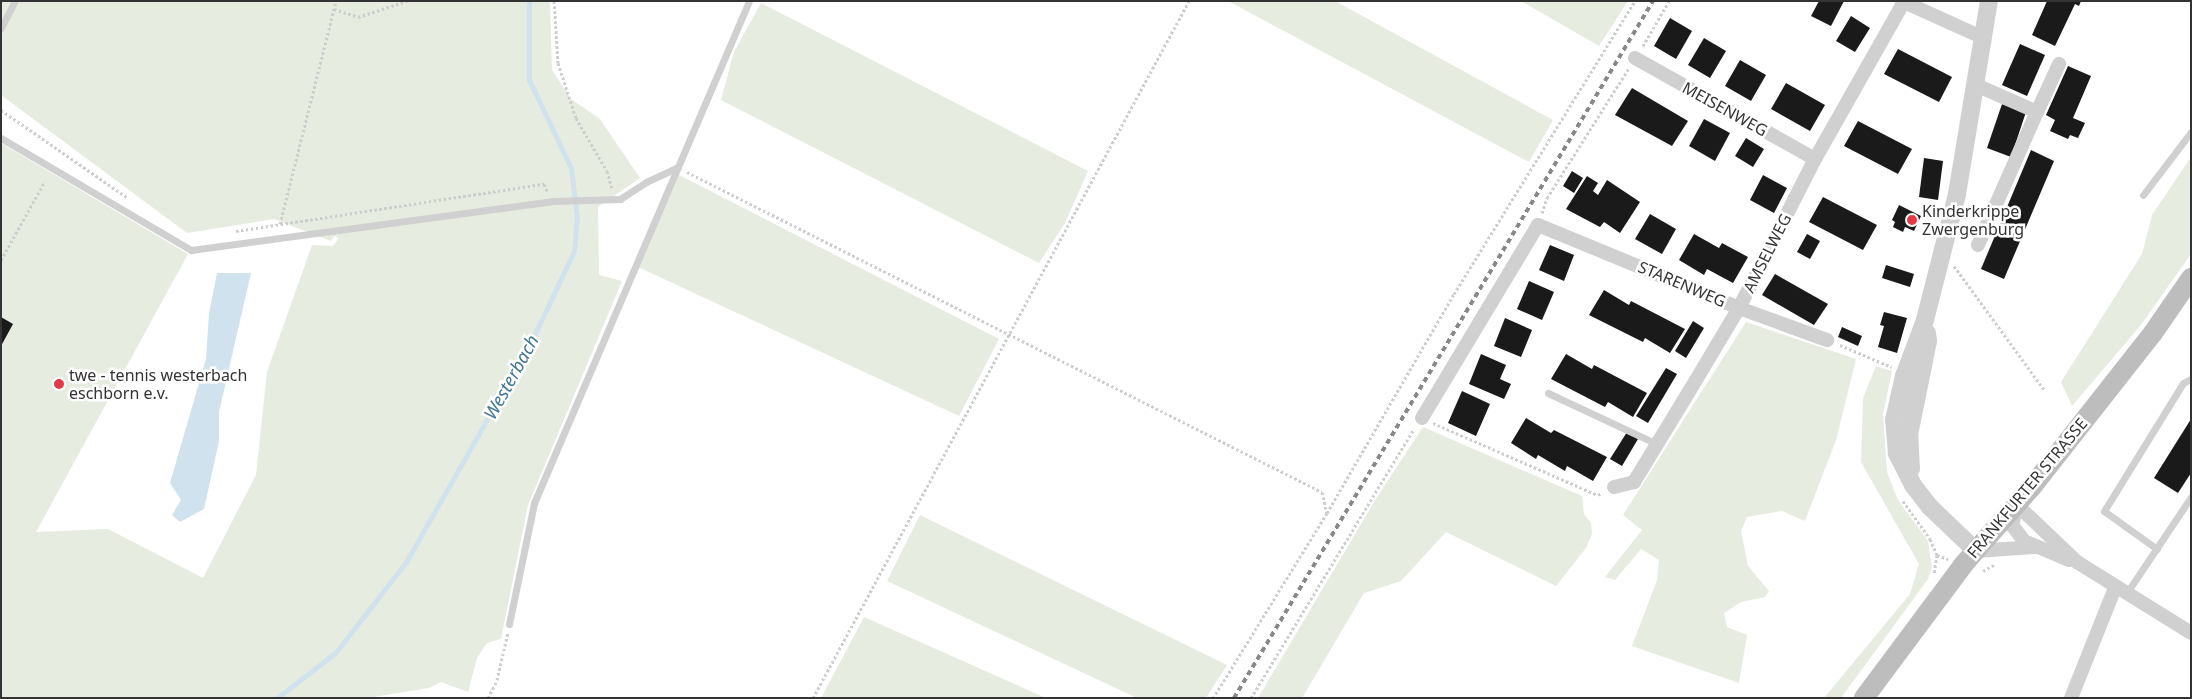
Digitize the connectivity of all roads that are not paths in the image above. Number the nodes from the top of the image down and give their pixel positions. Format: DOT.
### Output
graph roads {
  1 [pos="15,1"];
  2 [pos="750,1"];
  3 [pos="1989,1"];
  4 [pos="1903,2"];
  5 [pos="1,28"];
  6 [pos="1984,38"];
  7 [pos="1635,58"];
  8 [pos="2059,64"];
  9 [pos="1976,85"];
  10 [pos="2037,112"];
  11 [pos="2191,132"];
  12 [pos="1,138"];
  13 [pos="1815,159"];
  14 [pos="678,167"];
  15 [pos="2143,195"];
  16 [pos="1978,246"];
  17 [pos="2191,278"];
  18 [pos="1739,308"];
  19 [pos="1826,340"];
  20 [pos="2191,379"];
  21 [pos="1548,392"];
  22 [pos="1422,418"];
  23 [pos="1658,444"];
  24 [pos="1614,487"];
  25 [pos="2191,497"];
  26 [pos="2017,505"];
  27 [pos="2035,547"];
  28 [pos="2157,549"];
  29 [pos="1976,551"];
  30 [pos="2077,562"];
  31 [pos="2120,591"];
  32 [pos="509,624"];
  33 [pos="2191,633"];
  34 [pos="1864,698"];
  35 [pos="2071,698"];
  1 -- 5 [label="lane"];
  2 -- 14 [label="lane"];
  3 -- 6 [label="street"];
  4 -- 6 [label="street"];
  4 -- 13 [label="street, AMSELWEG"];
  6 -- 9 [label="street"];
  7 -- 13 [label="street, MEISENWEG"];
  8 -- 10 [label="street"];
  9 -- 10 [label="street"];
  9 -- 29 [label="street"];
  10 -- 16 [label="street"];
  11 -- 15 [label="lane"];
  12 -- 14 [label="lane"];
  13 -- 18 [label="street, AMSELWEG"];
  14 -- 32 [label="lane"];
  17 -- 26 [label="main road, FRANKFURTER STRASSE"];
  18 -- 19 [label="street, STARENWEG"];
  18 -- 22 [label="street, STARENWEG"];
  18 -- 23 [label="street, AMSELWEG"];
  20 -- 28 [label="lane"];
  21 -- 23 [label="lane"];
  23 -- 24 [label="street, AMSELWEG"];
  25 -- 28 [label="lane"];
  26 -- 27 [label="street"];
  26 -- 29 [label="main road, FRANKFURTER STRASSE"];
  26 -- 30 [label="street"];
  27 -- 29 [label="street"];
  27 -- 30 [label="street"];
  28 -- 31 [label="lane"];
  29 -- 34 [label="main road, FRANKFURTER STRASSE"];
  30 -- 31 [label="street"];
  31 -- 33 [label="street"];
  31 -- 35 [label="street"];
}
